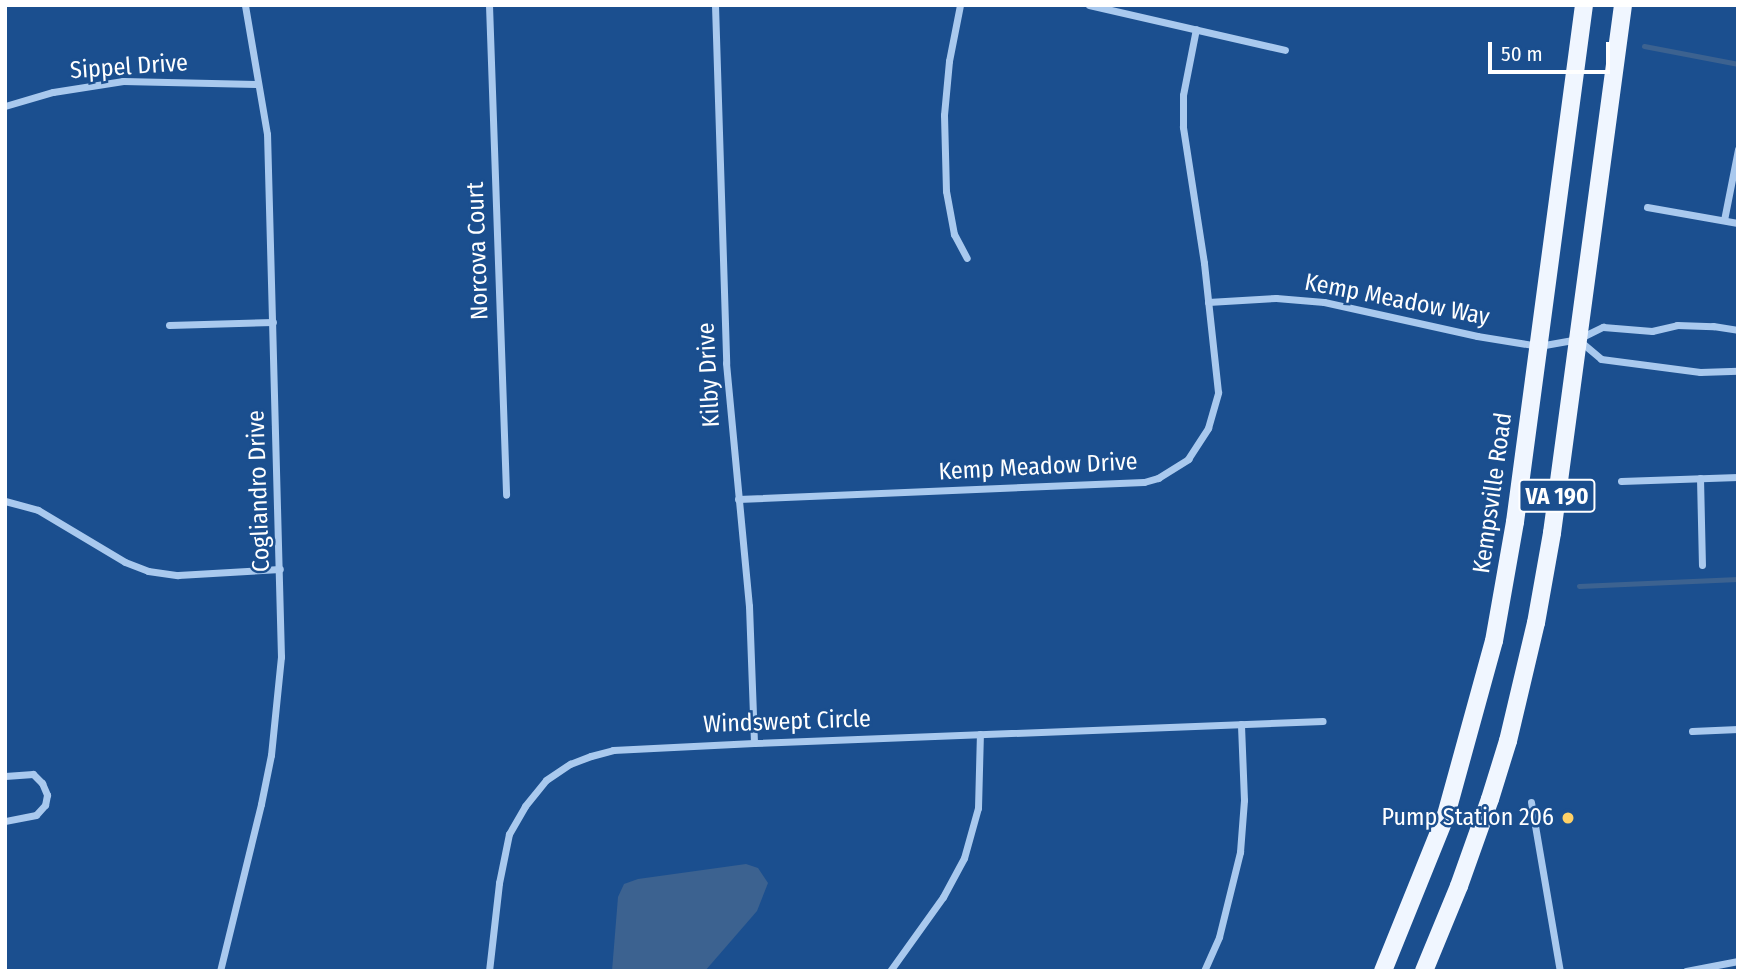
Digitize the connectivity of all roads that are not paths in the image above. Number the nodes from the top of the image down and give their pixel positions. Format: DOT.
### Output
graph roads {
  1 [pos="245,5"];
  2 [pos="489,5"];
  3 [pos="715,5"];
  4 [pos="960,5"];
  5 [pos="1089,5"];
  6 [pos="1584,5"];
  7 [pos="1623,5"];
  8 [pos="1196,29"];
  9 [pos="1285,50"];
  10 [pos="257,84"];
  11 [pos="5,106"];
  12 [pos="1738,149"];
  13 [pos="1647,207"];
  14 [pos="1724,220"];
  15 [pos="1738,223"];
  16 [pos="967,258"];
  17 [pos="1208,302"];
  18 [pos="273,322"];
  19 [pos="169,325"];
  20 [pos="1738,330"];
  21 [pos="1578,339"];
  22 [pos="1539,346"];
  23 [pos="1738,371"];
  24 [pos="1738,477"];
  25 [pos="1700,478"];
  26 [pos="1621,481"];
  27 [pos="506,495"];
  28 [pos="738,499"];
  29 [pos="5,501"];
  30 [pos="1702,565"];
  31 [pos="280,569"];
  32 [pos="1323,720"];
  33 [pos="1241,724"];
  34 [pos="1738,729"];
  35 [pos="1692,731"];
  36 [pos="980,734"];
  37 [pos="754,743"];
  38 [pos="5,776"];
  39 [pos="1531,802"];
  40 [pos="5,821"];
  41 [pos="1738,961"];
  42 [pos="220,971"];
  43 [pos="489,971"];
  44 [pos="890,971"];
  45 [pos="1204,971"];
  46 [pos="1382,971"];
  47 [pos="1424,971"];
  48 [pos="1560,971"];
  49 [pos="1686,971"];
  1 -- 10 [label="street, Cogliandro Drive"];
  2 -- 27 [label="street, Norcova Court"];
  3 -- 28 [label="street, Kilby Drive"];
  4 -- 16 [label="street"];
  5 -- 8 [label="street"];
  6 -- 22 [label="main road, Kempsville Road / VA 190"];
  7 -- 21 [label="main road, VA 190"];
  8 -- 9 [label="street"];
  8 -- 17 [label="street, Kemp Meadow Drive"];
  10 -- 11 [label="street, Sippel Drive"];
  10 -- 18 [label="street, Cogliandro Drive"];
  12 -- 14 [label="street"];
  13 -- 14 [label="street"];
  14 -- 15 [label="street"];
  17 -- 22 [label="street, Kemp Meadow Way"];
  17 -- 28 [label="street, Kemp Meadow Drive"];
  18 -- 19 [label="street"];
  18 -- 31 [label="street, Cogliandro Drive"];
  20 -- 21 [label="street, Kemp Meadow Way"];
  21 -- 22 [label="street, Kemp Meadow Way"];
  21 -- 23 [label="street"];
  21 -- 47 [label="main road, VA 190"];
  22 -- 46 [label="main road, Kempsville Road / VA 190"];
  24 -- 25 [label="street"];
  25 -- 26 [label="street"];
  25 -- 30 [label="street"];
  28 -- 37 [label="street, Kilby Drive"];
  29 -- 31 [label="street"];
  31 -- 42 [label="street, Cogliandro Drive"];
  32 -- 33 [label="street, Windswept Circle"];
  33 -- 36 [label="street, Windswept Circle"];
  33 -- 45 [label="street"];
  34 -- 35 [label="street"];
  36 -- 37 [label="street, Windswept Circle"];
  36 -- 44 [label="street"];
  37 -- 43 [label="street, Windswept Circle"];
  38 -- 40 [label="street"];
  39 -- 48 [label="street"];
  41 -- 49 [label="street"];
}
